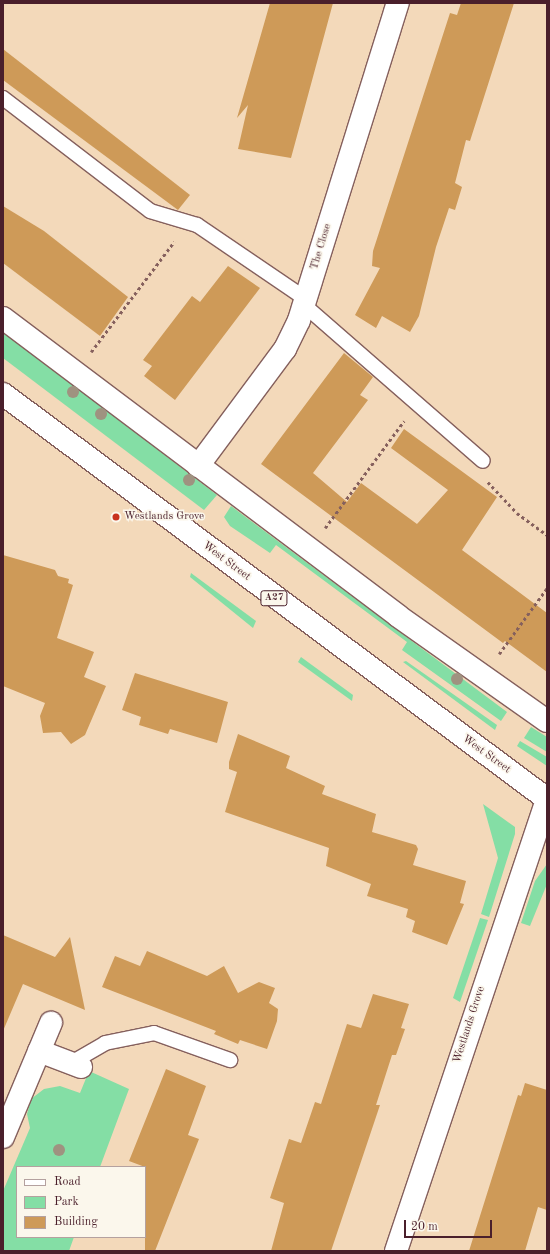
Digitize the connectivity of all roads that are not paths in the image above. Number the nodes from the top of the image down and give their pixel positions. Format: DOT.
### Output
graph roads {
  1 [pos="398,3"];
  2 [pos="3,98"];
  3 [pos="305,302"];
  4 [pos="3,318"];
  5 [pos="3,394"];
  6 [pos="483,461"];
  7 [pos="198,466"];
  8 [pos="547,720"];
  9 [pos="547,800"];
  10 [pos="51,1023"];
  11 [pos="39,1051"];
  12 [pos="230,1060"];
  13 [pos="76,1065"];
  14 [pos="3,1136"];
  15 [pos="396,1251"];
  1 -- 3 [label="street, The Close"];
  2 -- 3 [label="lane"];
  3 -- 6 [label="lane"];
  3 -- 7 [label="street, The Close"];
  4 -- 7 [label="street"];
  5 -- 9 [label="street, West Street / A27"];
  7 -- 8 [label="street"];
  9 -- 15 [label="street, Westlands Grove"];
  10 -- 11 [label="street"];
  11 -- 13 [label="street"];
  11 -- 14 [label="street"];
  12 -- 13 [label="lane"];
}
